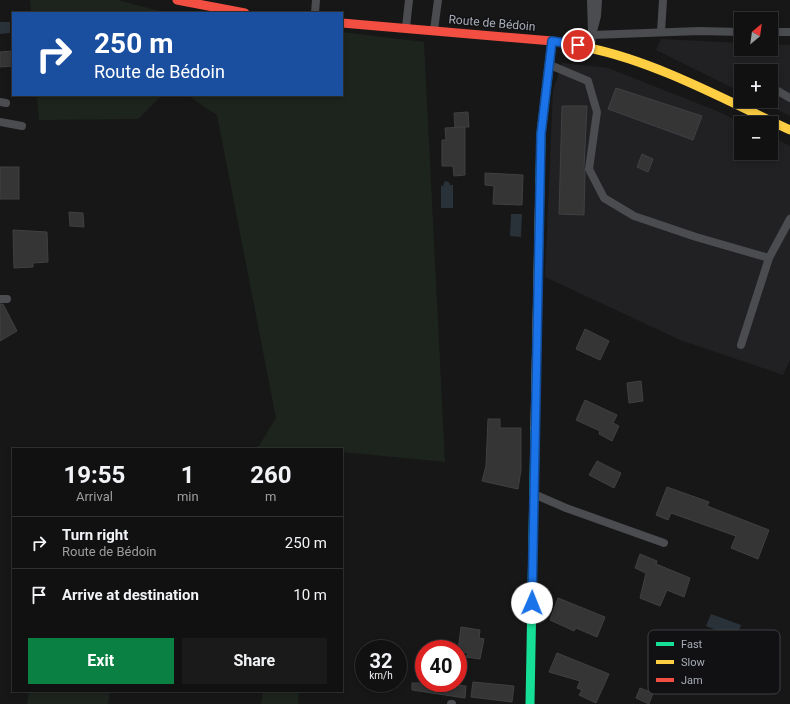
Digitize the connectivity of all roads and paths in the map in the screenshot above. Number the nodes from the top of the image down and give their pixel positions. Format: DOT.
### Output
graph roads {
  1 [pos="177,0"];
  2 [pos="316,0"];
  3 [pos="409,0"];
  4 [pos="438,0"];
  5 [pos="591,0"];
  6 [pos="598,0"];
  7 [pos="662,0"];
  8 [pos="240,12"];
  9 [pos="316,12"];
  10 [pos="343,23"];
  11 [pos="406,28"];
  12 [pos="434,30"];
  13 [pos="661,32"];
  14 [pos="734,32"];
  15 [pos="778,32"];
  16 [pos="790,32"];
  17 [pos="592,35"];
  18 [pos="552,41"];
  19 [pos="591,48"];
  20 [pos="549,64"];
  21 [pos="778,91"];
  22 [pos="790,98"];
  23 [pos="734,100"];
  24 [pos="751,108"];
  25 [pos="0,122"];
  26 [pos="22,126"];
  27 [pos="790,130"];
  28 [pos="790,220"];
  29 [pos="769,258"];
  30 [pos="741,345"];
  31 [pos="533,493"];
  32 [pos="664,543"];
  33 [pos="530,704"];
  1 -- 8 [label="street"];
  2 -- 9 [label="lane"];
  3 -- 11 [label="lane"];
  4 -- 12 [label="lane"];
  5 -- 17 [label="lane"];
  6 -- 17 [label="lane"];
  7 -- 13 [label="lane"];
  10 -- 11 [label="street, Route de Bédoin"];
  11 -- 12 [label="street, Route de Bédoin"];
  12 -- 18 [label="street, Route de Bédoin"];
  13 -- 14 [label="lane"];
  13 -- 17 [label="lane"];
  15 -- 16 [label="lane"];
  17 -- 19 [label="lane"];
  18 -- 19 [label="street, Route de Bédoin"];
  18 -- 20 [label="street"];
  19 -- 23 [label="street, Route de Bédoin"];
  20 -- 29 [label="lane"];
  20 -- 31 [label="street"];
  21 -- 22 [label="lane"];
  24 -- 27 [label="street, Route de Bédoin"];
  25 -- 26 [label="lane"];
  28 -- 29 [label="lane"];
  29 -- 30 [label="lane"];
  31 -- 32 [label="lane"];
  31 -- 33 [label="street"];
}
